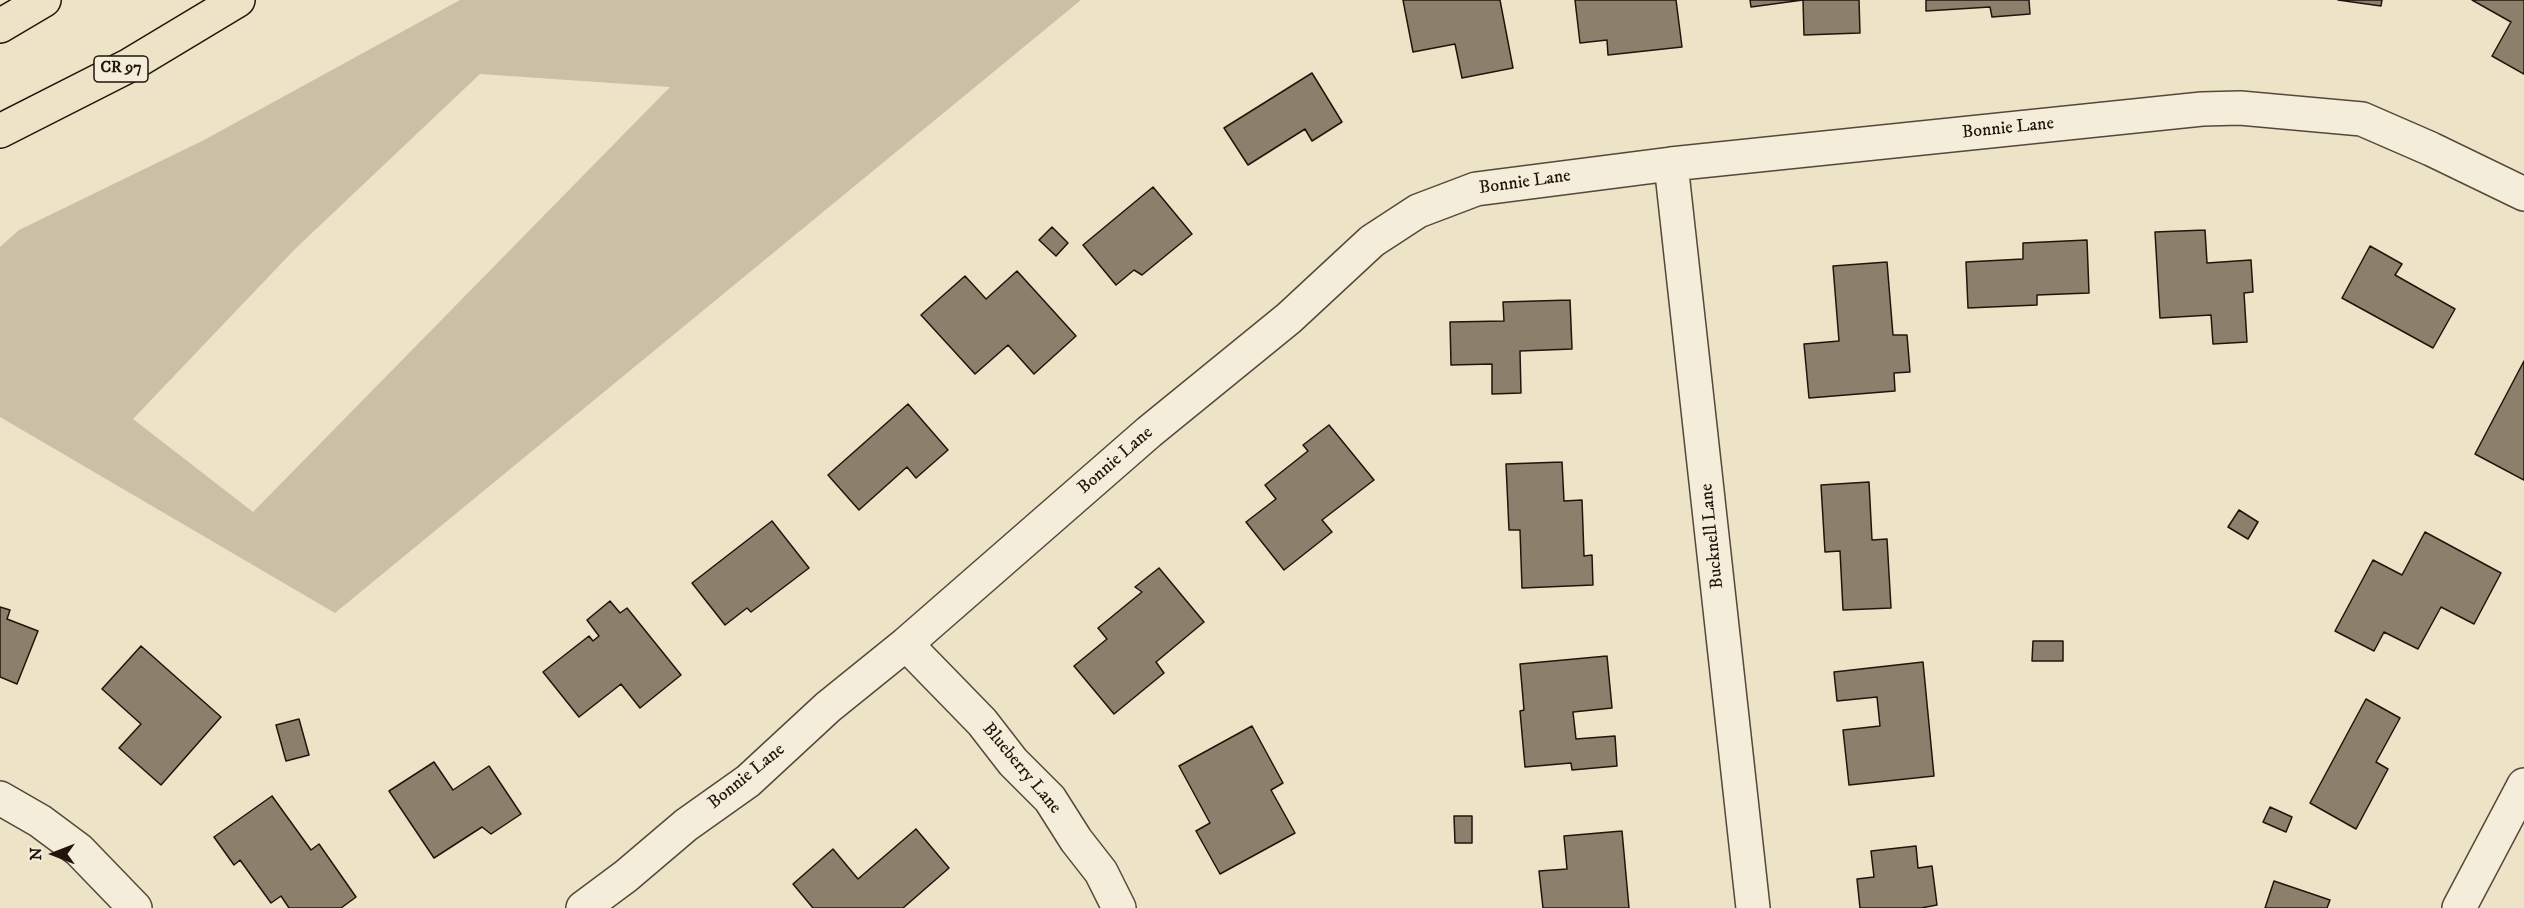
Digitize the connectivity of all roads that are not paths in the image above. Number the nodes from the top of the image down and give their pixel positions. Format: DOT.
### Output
graph roads {
  1 [pos="44,0"];
  2 [pos="238,0"];
  3 [pos="0,26"];
  4 [pos="0,131"];
  5 [pos="1671,164"];
  6 [pos="2524,194"];
  7 [pos="906,644"];
  8 [pos="2524,785"];
  9 [pos="0,798"];
  10 [pos="135,908"];
  11 [pos="583,908"];
  12 [pos="1119,908"];
  13 [pos="1753,908"];
  14 [pos="2459,908"];
  1 -- 3 [label="highway"];
  2 -- 4 [label="highway, CR 97"];
  5 -- 6 [label="street, Bonnie Lane"];
  5 -- 7 [label="street, Bonnie Lane"];
  5 -- 13 [label="street, Bucknell Lane"];
  7 -- 11 [label="street, Bonnie Lane"];
  7 -- 12 [label="street, Blueberry Lane"];
  8 -- 14 [label="street"];
  9 -- 10 [label="street"];
}
